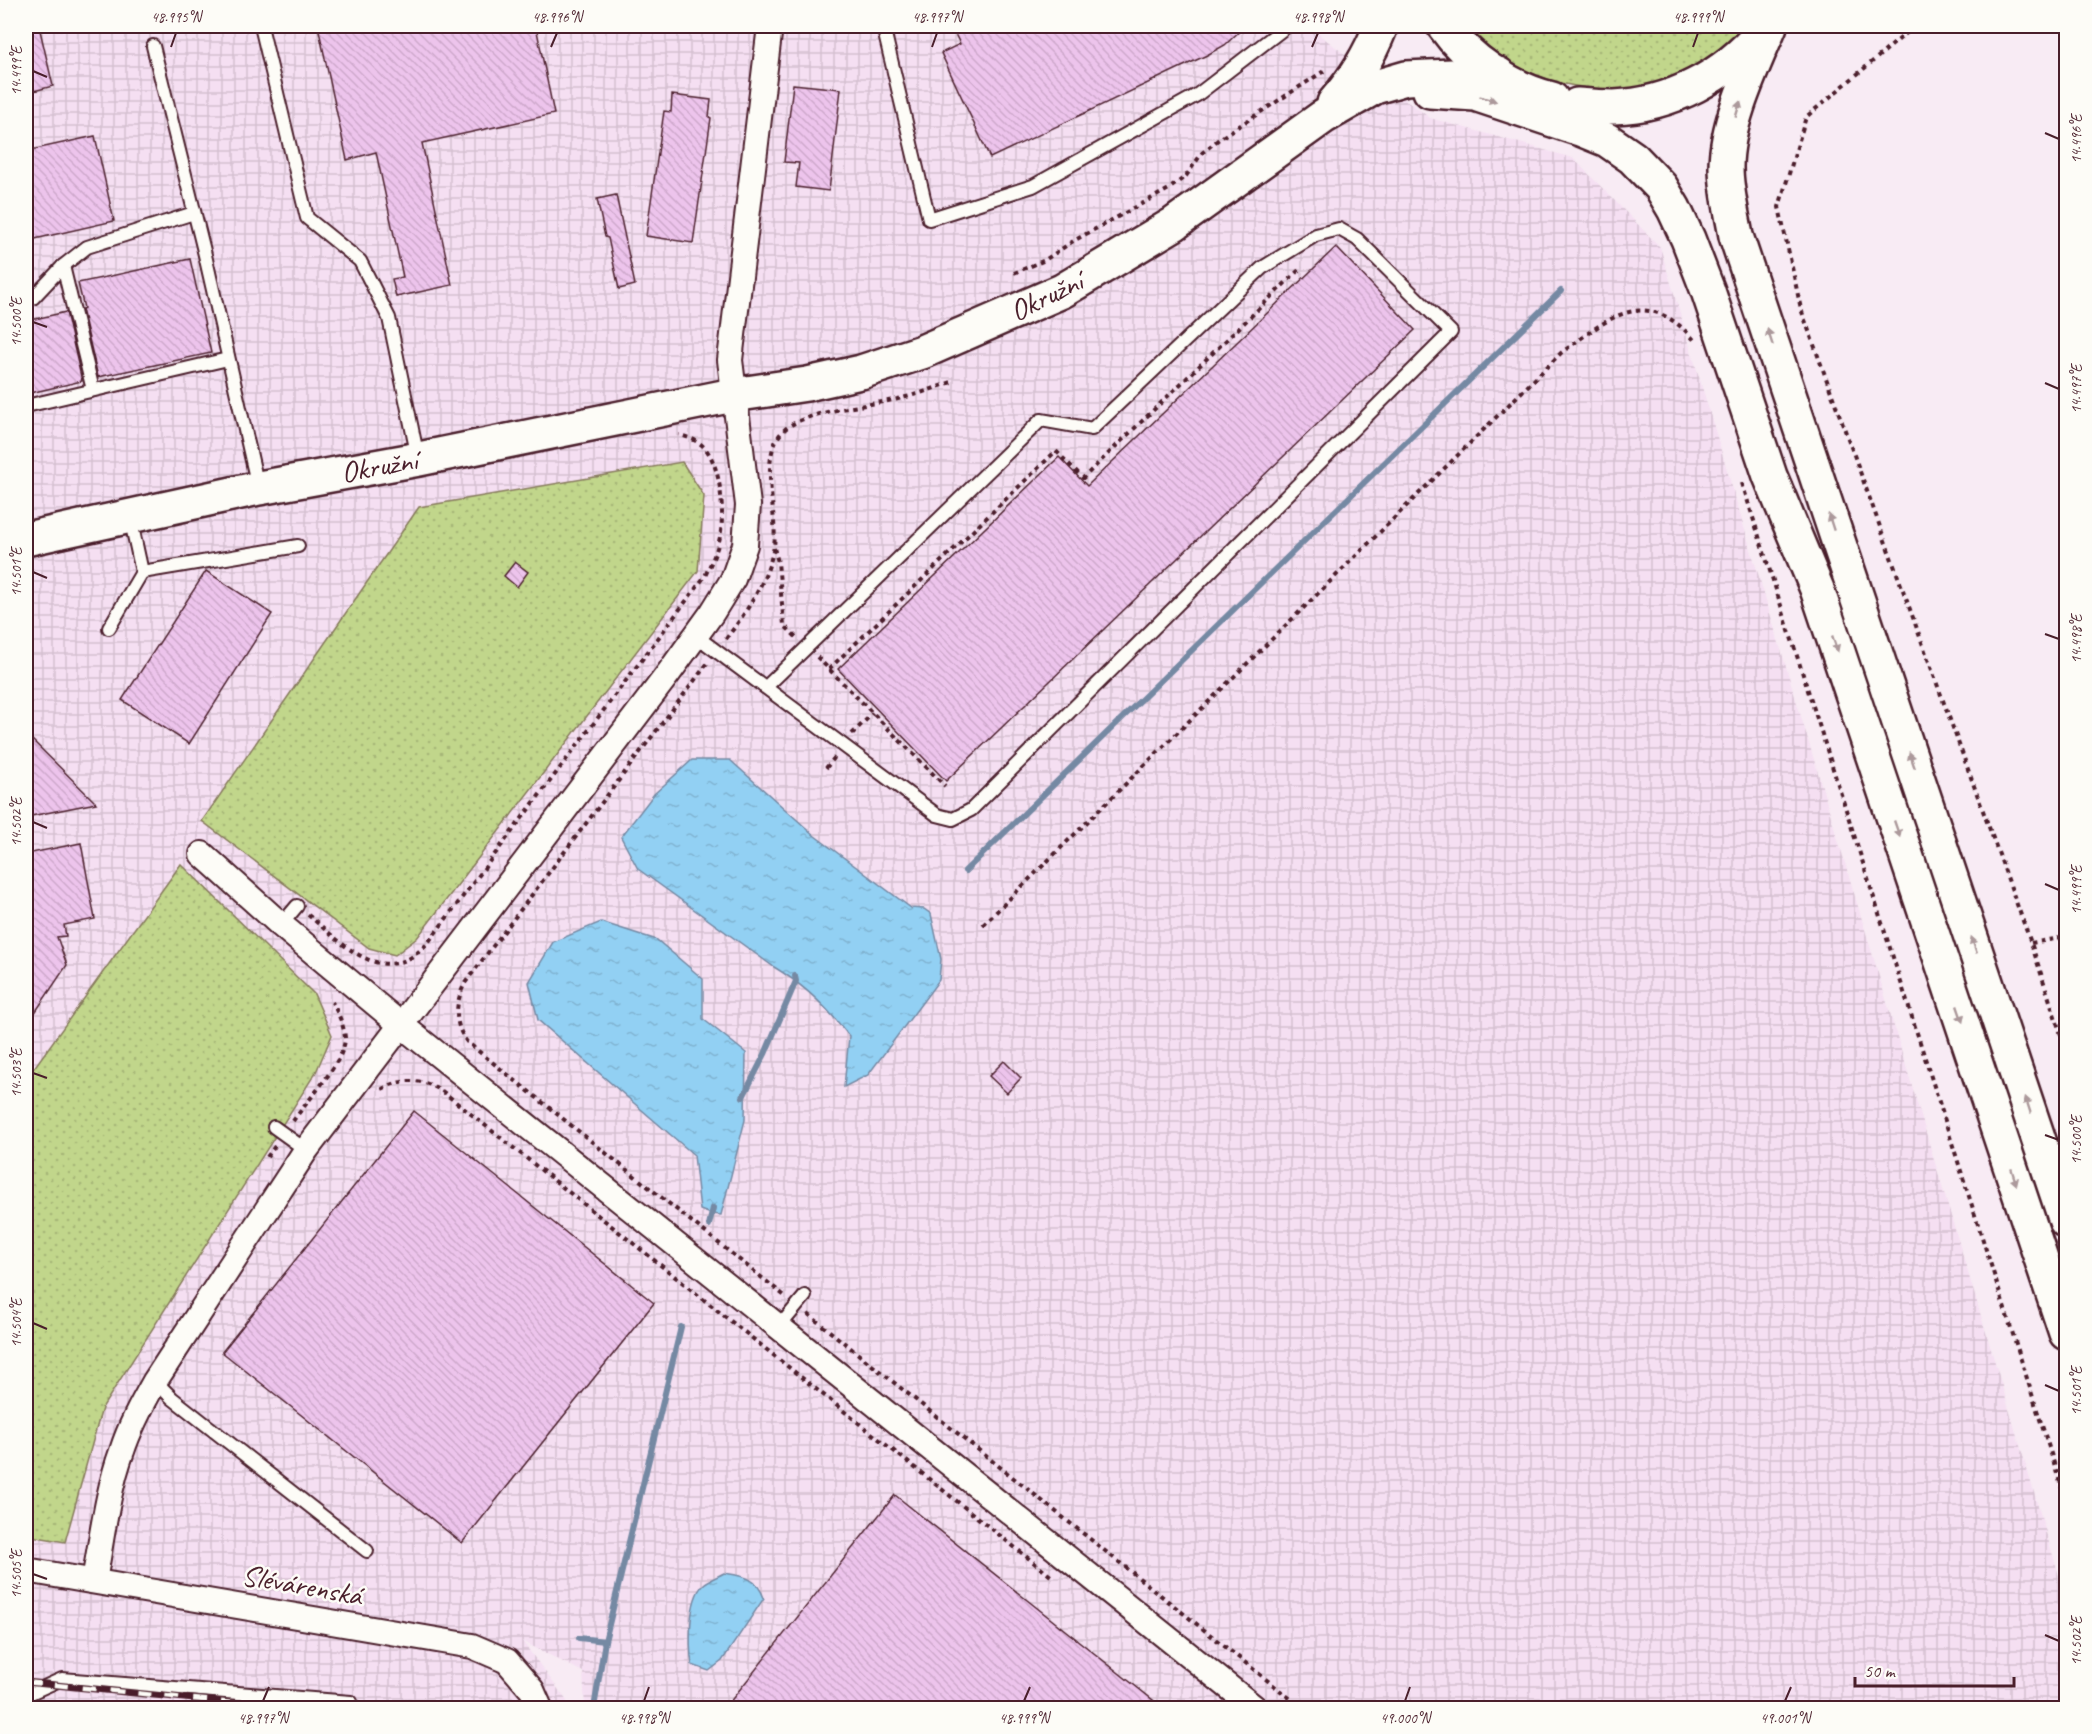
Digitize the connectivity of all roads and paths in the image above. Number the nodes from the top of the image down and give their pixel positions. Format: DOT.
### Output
graph roads {
  1 [pos="261,26"];
  2 [pos="770,26"];
  3 [pos="883,26"];
  4 [pos="1287,26"];
  5 [pos="1381,26"];
  6 [pos="1444,26"];
  7 [pos="1769,26"];
  8 [pos="1915,26"];
  9 [pos="153,45"];
  10 [pos="1329,68"];
  11 [pos="1498,74"];
  12 [pos="1577,105"];
  13 [pos="1323,117"];
  14 [pos="1254,168"];
  15 [pos="194,213"];
  16 [pos="63,266"];
  17 [pos="1302,267"];
  18 [pos="1014,273"];
  19 [pos="33,298"];
  20 [pos="1698,345"];
  21 [pos="228,359"];
  22 [pos="954,381"];
  23 [pos="93,390"];
  24 [pos="733,394"];
  25 [pos="26,406"];
  26 [pos="675,434"];
  27 [pos="419,459"];
  28 [pos="1741,481"];
  29 [pos="259,488"];
  30 [pos="130,516"];
  31 [pos="26,539"];
  32 [pos="298,546"];
  33 [pos="773,548"];
  34 [pos="142,572"];
  35 [pos="1816,589"];
  36 [pos="109,628"];
  37 [pos="696,636"];
  38 [pos="807,647"];
  39 [pos="716,652"];
  40 [pos="829,669"];
  41 [pos="766,687"];
  42 [pos="945,786"];
  43 [pos="202,854"];
  44 [pos="297,906"];
  45 [pos="281,925"];
  46 [pos="983,925"];
  47 [pos="2067,937"];
  48 [pos="2031,943"];
  49 [pos="332,1002"];
  50 [pos="400,1024"];
  51 [pos="2067,1050"];
  52 [pos="376,1095"];
  53 [pos="279,1130"];
  54 [pos="306,1150"];
  55 [pos="267,1157"];
  56 [pos="2067,1221"];
  57 [pos="801,1301"];
  58 [pos="779,1327"];
  59 [pos="2067,1333"];
  60 [pos="155,1381"];
  61 [pos="2067,1501"];
  62 [pos="367,1551"];
  63 [pos="26,1570"];
  64 [pos="94,1581"];
  65 [pos="1060,1583"];
  66 [pos="26,1695"];
  67 [pos="351,1702"];
  68 [pos="540,1708"];
  69 [pos="1255,1708"];
  70 [pos="1302,1708"];
  1 -- 27 [label="lane"];
  2 -- 24 [label="street"];
  3 -- 4 [label="lane"];
  5 -- 13 [label="main road, Okružní"];
  6 -- 11 [label="main road"];
  7 -- 12 [label="main road"];
  56 -- 7 [label="main road, one-way"];
  8 -- 48 [label="path"];
  9 -- 15 [label="lane"];
  10 -- 18 [label="path"];
  11 -- 12 [label="main road"];
  11 -- 13 [label="main road, Okružní"];
  12 -- 35 [label="main road"];
  13 -- 14 [label="main road, Okružní"];
  14 -- 24 [label="main road, Okružní"];
  14 -- 35 [label="main road, one-way"];
  15 -- 16 [label="lane"];
  15 -- 21 [label="lane"];
  16 -- 19 [label="lane"];
  16 -- 23 [label="lane"];
  17 -- 40 [label="path"];
  20 -- 46 [label="path"];
  21 -- 23 [label="lane"];
  21 -- 29 [label="lane"];
  22 -- 33 [label="path"];
  23 -- 25 [label="lane"];
  24 -- 27 [label="main road, Okružní"];
  24 -- 37 [label="street"];
  26 -- 44 [label="path"];
  27 -- 29 [label="main road, Okružní"];
  28 -- 61 [label="path"];
  29 -- 30 [label="main road, Okružní"];
  30 -- 31 [label="main road, Okružní"];
  30 -- 34 [label="lane"];
  32 -- 34 [label="lane"];
  33 -- 38 [label="path"];
  33 -- 39 [label="path"];
  34 -- 36 [label="lane"];
  35 -- 59 [label="main road, one-way"];
  37 -- 39 [label="lane"];
  37 -- 50 [label="street"];
  38 -- 40 [label="path"];
  38 -- 41 [label="lane"];
  38 -- 41 [label="lane"];
  39 -- 41 [label="lane"];
  39 -- 57 [label="path"];
  40 -- 42 [label="path"];
  43 -- 45 [label="street"];
  44 -- 45 [label="lane"];
  45 -- 50 [label="street"];
  47 -- 48 [label="path"];
  48 -- 51 [label="path"];
  49 -- 53 [label="path"];
  50 -- 54 [label="street"];
  50 -- 58 [label="street"];
  52 -- 65 [label="path"];
  53 -- 54 [label="lane"];
  53 -- 55 [label="path"];
  54 -- 60 [label="street"];
  57 -- 58 [label="lane"];
  57 -- 70 [label="path"];
  58 -- 69 [label="street"];
  60 -- 62 [label="lane"];
  60 -- 64 [label="street"];
  63 -- 64 [label="street, Slévárenská"];
  64 -- 68 [label="street, Slévárenská"];
  66 -- 67 [label="lane"];
}
